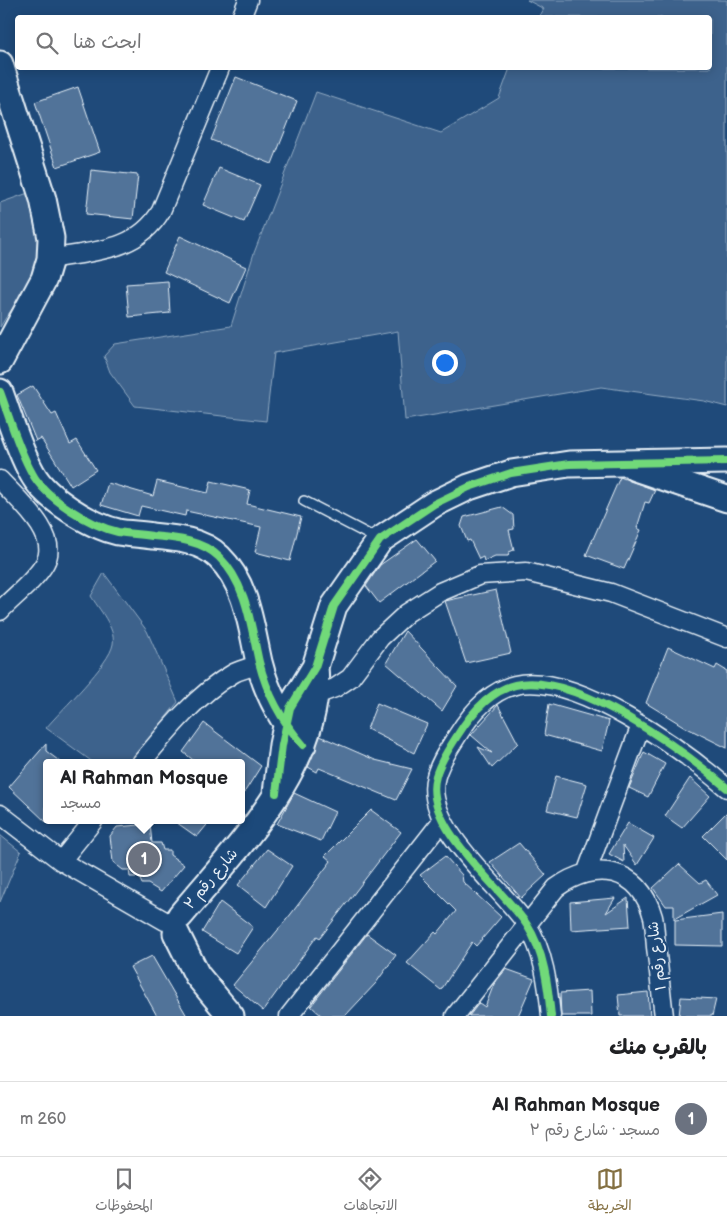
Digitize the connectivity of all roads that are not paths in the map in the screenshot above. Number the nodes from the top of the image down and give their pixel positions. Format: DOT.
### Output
graph roads {
  1 [pos="248,0"];
  2 [pos="242,15"];
  3 [pos="0,64"];
  4 [pos="219,70"];
  5 [pos="50,259"];
  6 [pos="0,360"];
  7 [pos="0,392"];
  8 [pos="719,461"];
  9 [pos="621,463"];
  10 [pos="0,480"];
  11 [pos="718,496"];
  12 [pos="304,501"];
  13 [pos="380,540"];
  14 [pos="0,611"];
  15 [pos="727,638"];
  16 [pos="260,664"];
  17 [pos="315,667"];
  18 [pos="316,695"];
  19 [pos="641,725"];
  20 [pos="286,726"];
  21 [pos="302,745"];
  22 [pos="144,759"];
  23 [pos="727,788"];
  24 [pos="276,793"];
  25 [pos="0,814"];
  26 [pos="442,821"];
  27 [pos="91,824"];
  28 [pos="61,861"];
  29 [pos="587,872"];
  30 [pos="174,924"];
  31 [pos="527,926"];
  32 [pos="231,1016"];
  33 [pos="289,1016"];
  34 [pos="455,1016"];
  35 [pos="551,1016"];
  36 [pos="664,1016"];
  1 -- 2 [label="street"];
  3 -- 5 [label="street"];
  4 -- 5 [label="street"];
  5 -- 6 [label="street"];
  7 -- 16 [label="street"];
  8 -- 9 [label="street"];
  8 -- 11 [label="street"];
  9 -- 11 [label="street"];
  9 -- 13 [label="street"];
  10 -- 14 [label="street"];
  12 -- 13 [label="lane"];
  13 -- 17 [label="street"];
  15 -- 18 [label="street"];
  16 -- 20 [label="street"];
  16 -- 22 [label="street"];
  17 -- 18 [label="street, شارع رقم ٣"];
  17 -- 20 [label="street"];
  18 -- 21 [label="street, شارع رقم ٣"];
  19 -- 23 [label="street"];
  19 -- 26 [label="street"];
  19 -- 29 [label="street"];
  20 -- 21 [label="street"];
  20 -- 24 [label="street"];
  21 -- 24 [label="street, شارع رقم ٣"];
  24 -- 30 [label="street, شارع رقم ٣"];
  25 -- 28 [label="street"];
  26 -- 31 [label="street"];
  26 -- 33 [label="street"];
  27 -- 28 [label="street"];
  28 -- 30 [label="street"];
  29 -- 31 [label="street, شارع رقم ١"];
  29 -- 36 [label="street, شارع رقم ١"];
  30 -- 32 [label="street"];
  31 -- 34 [label="street, شارع رقم ١"];
  31 -- 35 [label="street"];
}
